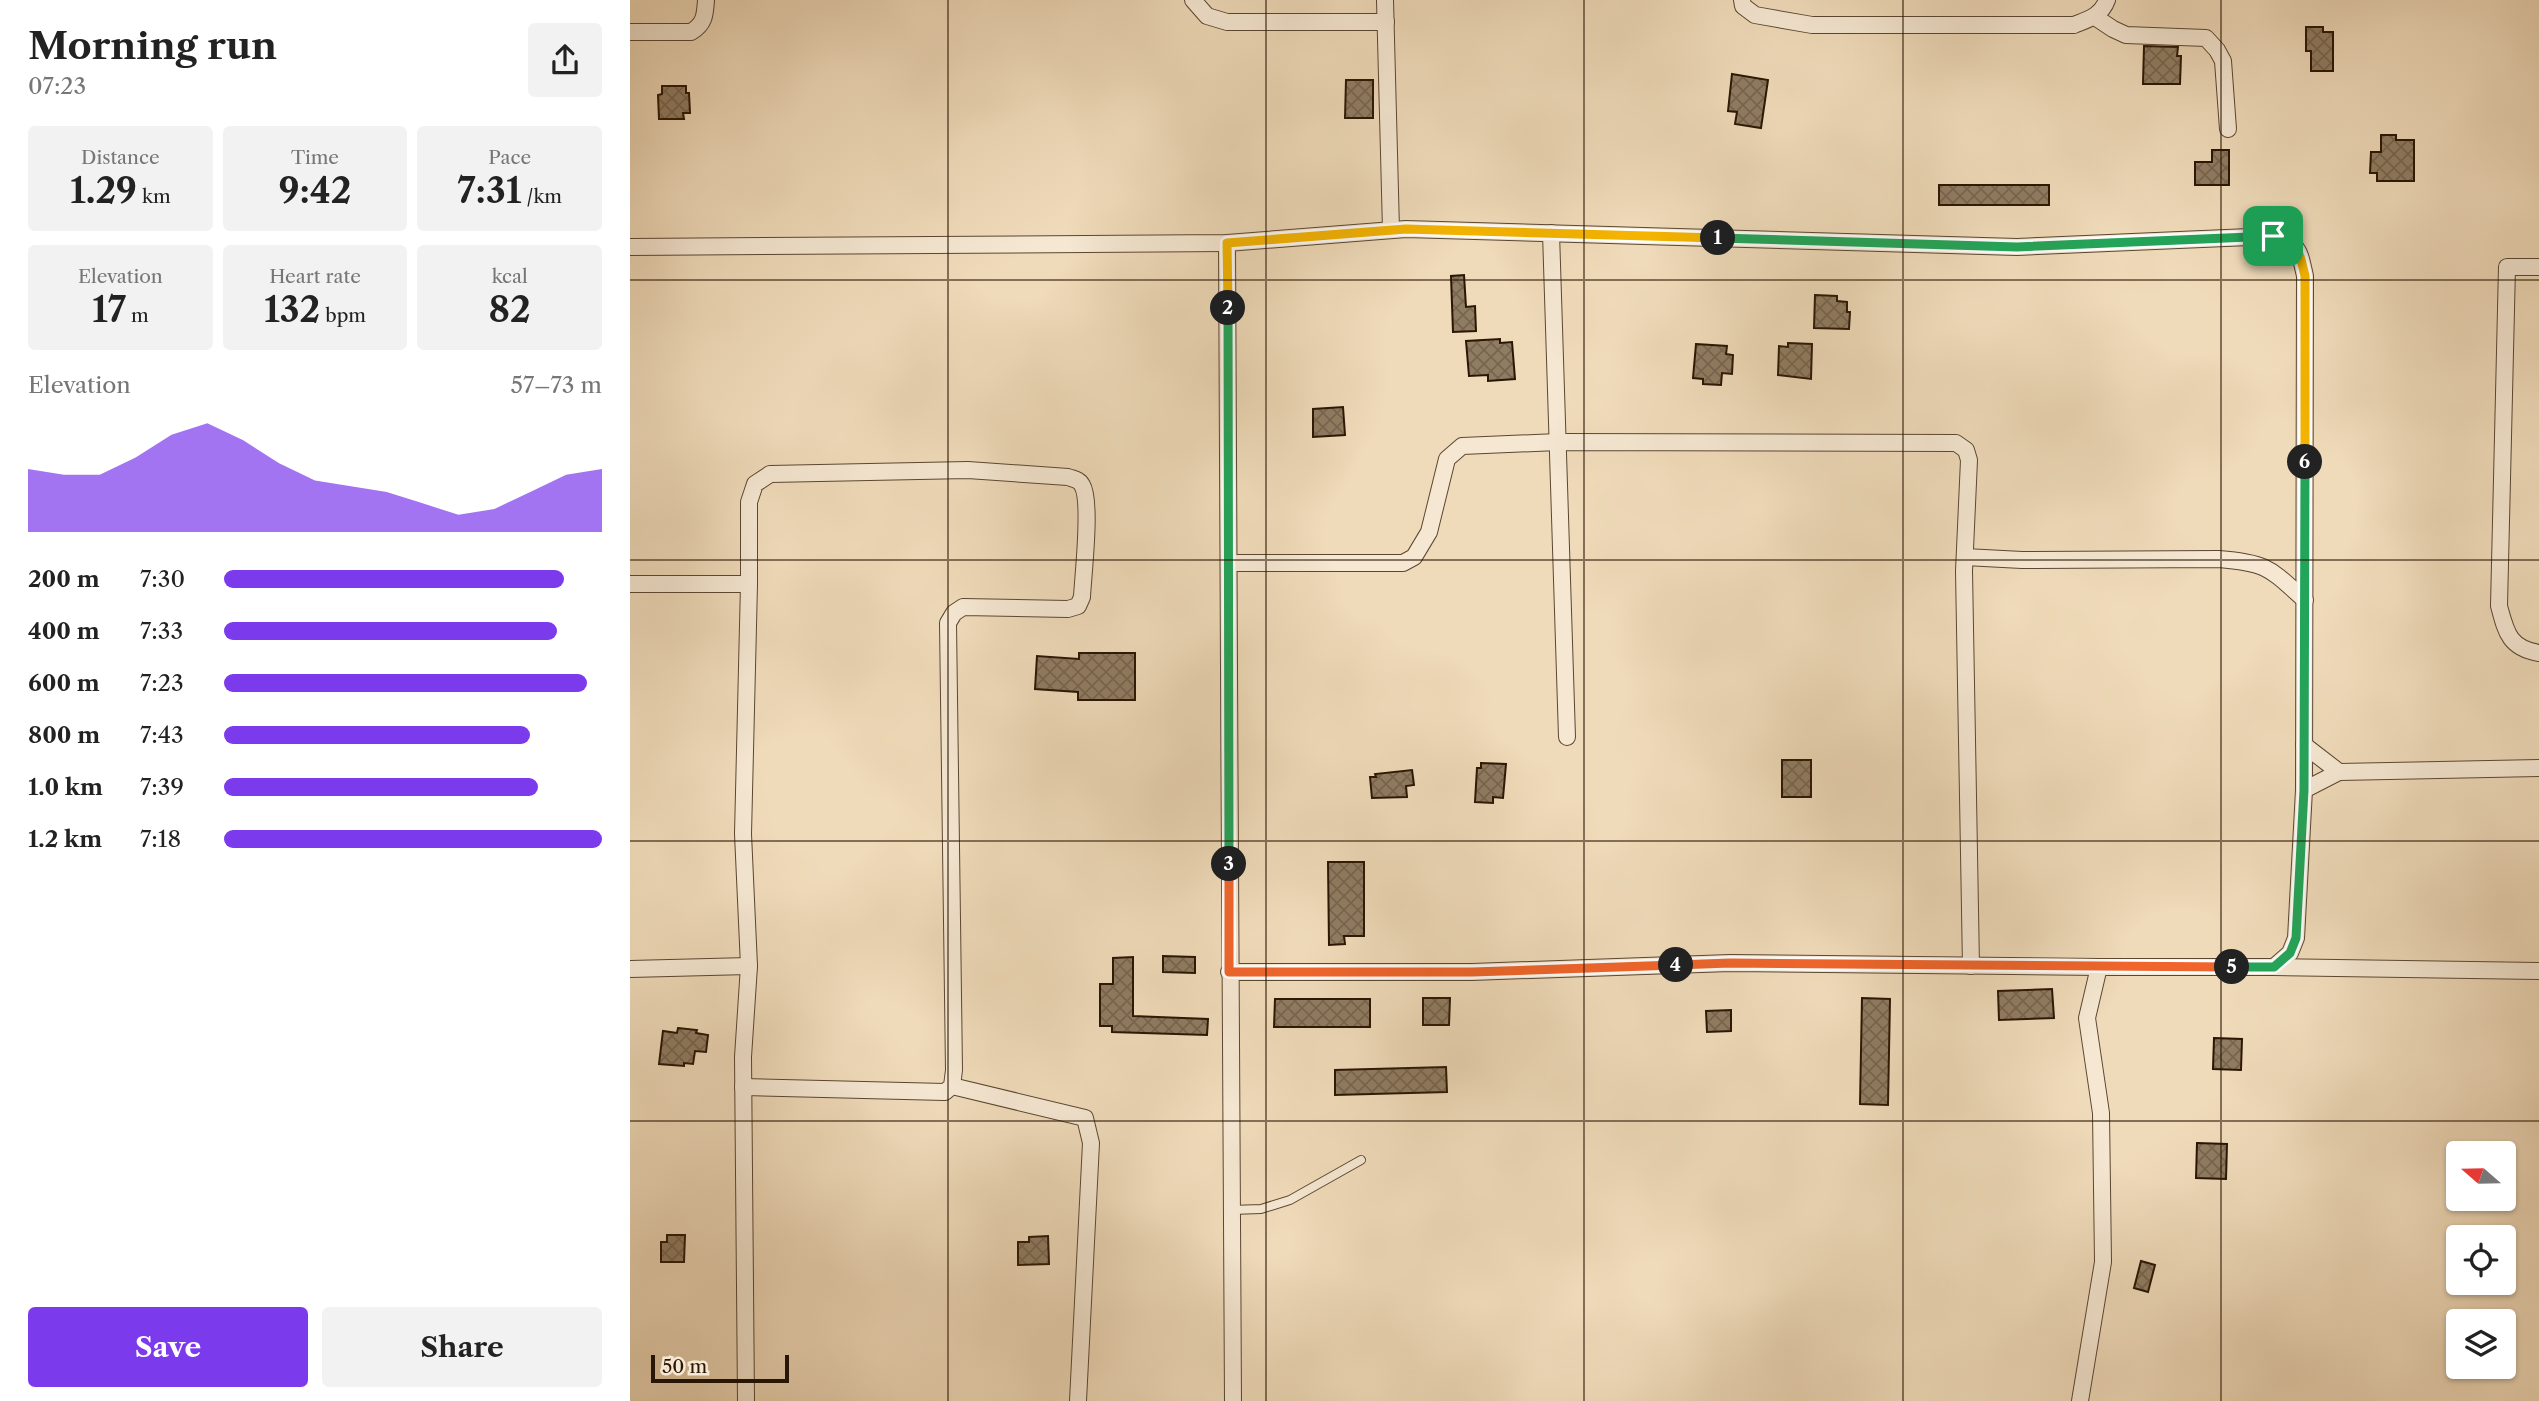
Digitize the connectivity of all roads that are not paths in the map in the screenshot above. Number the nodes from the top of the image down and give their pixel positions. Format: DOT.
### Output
graph roads {
  1 [pos="706,0"];
  2 [pos="1192,0"];
  3 [pos="1385,0"];
  4 [pos="1742,0"];
  5 [pos="2107,0"];
  6 [pos="2095,17"];
  7 [pos="1386,22"];
  8 [pos="630,32"];
  9 [pos="2228,129"];
  10 [pos="1391,230"];
  11 [pos="1551,233"];
  12 [pos="1227,243"];
  13 [pos="630,247"];
  14 [pos="2539,267"];
  15 [pos="1558,442"];
  16 [pos="1965,557"];
  17 [pos="1230,563"];
  18 [pos="630,584"];
  19 [pos="749,584"];
  20 [pos="2305,600"];
  21 [pos="2539,653"];
  22 [pos="1567,737"];
  23 [pos="2304,746"];
  24 [pos="2539,768"];
  25 [pos="2339,772"];
  26 [pos="2304,790"];
  27 [pos="749,966"];
  28 [pos="1971,966"];
  29 [pos="2099,967"];
  30 [pos="2274,967"];
  31 [pos="630,969"];
  32 [pos="2539,971"];
  33 [pos="1229,972"];
  34 [pos="952,1086"];
  35 [pos="743,1087"];
  36 [pos="1361,1160"];
  37 [pos="1231,1210"];
  38 [pos="746,1401"];
  39 [pos="1078,1401"];
  40 [pos="1233,1401"];
  41 [pos="2080,1401"];
  1 -- 8 [label="street"];
  2 -- 7 [label="street"];
  3 -- 7 [label="street"];
  4 -- 6 [label="street"];
  5 -- 6 [label="street"];
  6 -- 9 [label="street"];
  7 -- 10 [label="street"];
  10 -- 11 [label="street"];
  10 -- 12 [label="street"];
  11 -- 15 [label="street"];
  11 -- 20 [label="street"];
  12 -- 13 [label="street"];
  12 -- 17 [label="street"];
  14 -- 21 [label="street"];
  15 -- 16 [label="street"];
  15 -- 17 [label="street"];
  15 -- 22 [label="street"];
  16 -- 20 [label="street"];
  16 -- 28 [label="street"];
  17 -- 33 [label="street"];
  18 -- 19 [label="street"];
  19 -- 27 [label="street"];
  19 -- 34 [label="street"];
  20 -- 23 [label="street"];
  23 -- 25 [label="street"];
  23 -- 26 [label="street"];
  24 -- 25 [label="street"];
  25 -- 26 [label="street"];
  26 -- 30 [label="street"];
  27 -- 31 [label="street"];
  27 -- 35 [label="street"];
  28 -- 29 [label="street"];
  28 -- 33 [label="street"];
  29 -- 30 [label="street"];
  29 -- 41 [label="street"];
  30 -- 32 [label="street"];
  33 -- 37 [label="street"];
  34 -- 35 [label="street"];
  34 -- 39 [label="street"];
  35 -- 38 [label="street"];
  36 -- 37 [label="lane"];
  37 -- 40 [label="street"];
}
